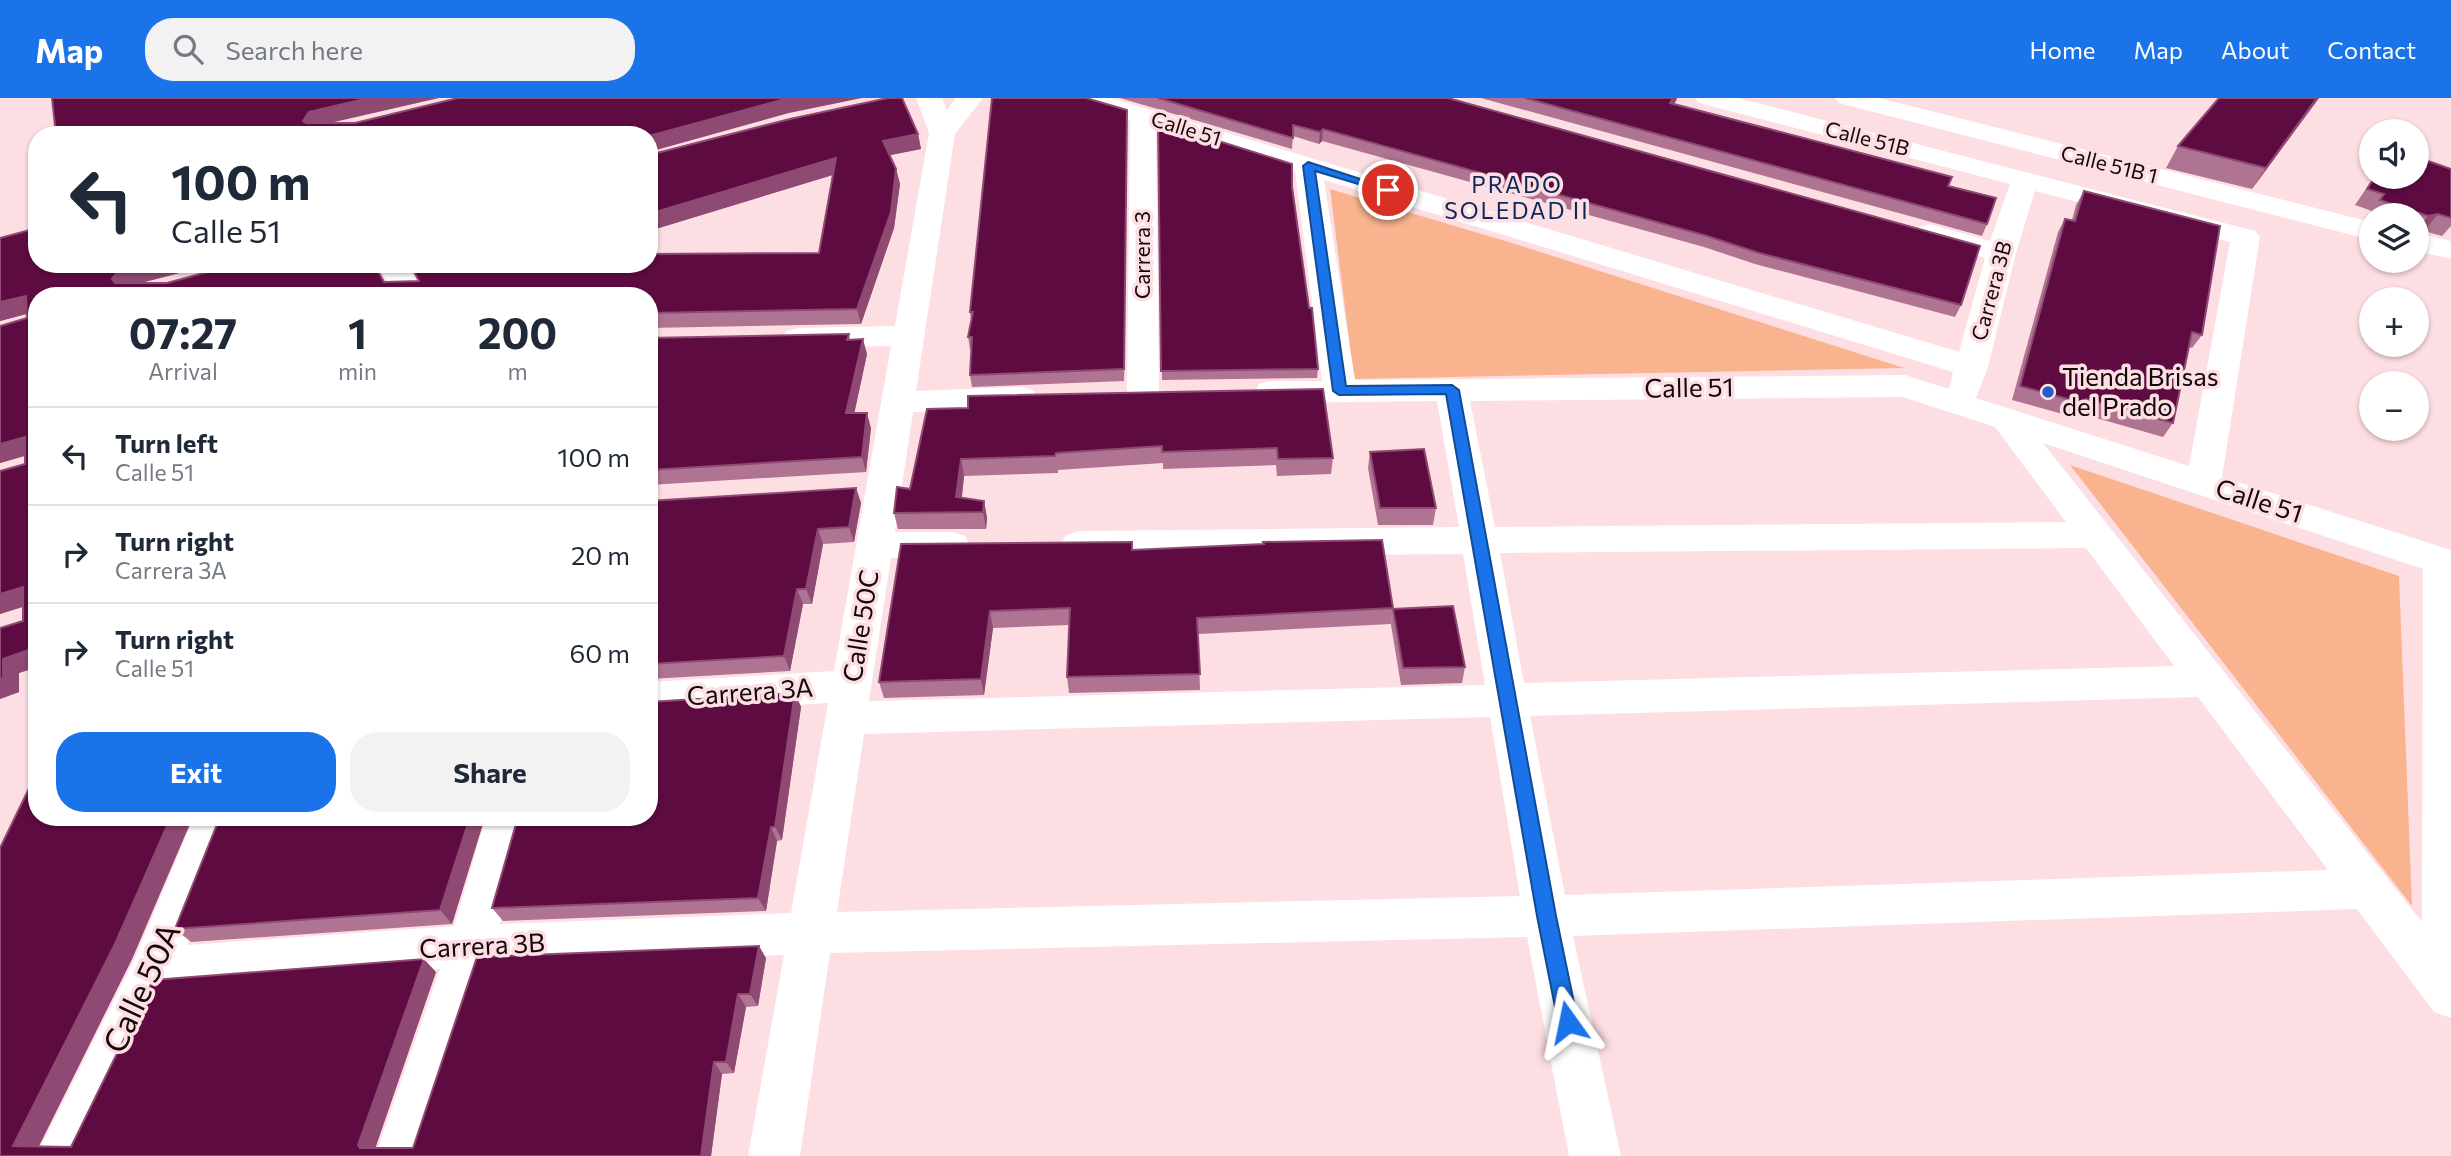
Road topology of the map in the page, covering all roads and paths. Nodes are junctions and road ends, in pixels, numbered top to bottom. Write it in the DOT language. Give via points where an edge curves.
graph roads {
  1 [pos="929,98"];
  2 [pos="970,98"];
  3 [pos="1084,98"];
  4 [pos="1708,98"];
  5 [pos="1848,98"];
  6 [pos="1143,117"];
  7 [pos="943,133"];
  8 [pos="1308,166"];
  9 [pos="2025,180"];
  10 [pos="1908,227"];
  11 [pos="2359,228"];
  12 [pos="2429,245"];
  13 [pos="2451,250"];
  14 [pos="2001,253"];
  15 [pos="909,337"];
  16 [pos="772,339"];
  17 [pos="1972,367"];
  18 [pos="1452,390"];
  19 [pos="1339,391"];
  20 [pos="1235,393"];
  21 [pos="1143,394"];
  22 [pos="1048,397"];
  23 [pos="898,402"];
  24 [pos="1961,404"];
  25 [pos="2007,421"];
  26 [pos="2204,483"];
  27 [pos="2095,535"];
  28 [pos="1481,540"];
  29 [pos="985,544"];
  30 [pos="1040,544"];
  31 [pos="874,545"];
  32 [pos="2447,563"];
  33 [pos="2208,681"];
  34 [pos="658,698"];
  35 [pos="1509,699"];
  36 [pos="849,702"];
  37 [pos="2447,739"];
  38 [pos="212,826"];
  39 [pos="505,826"];
  40 [pos="2368,889"];
  41 [pos="1546,916"];
  42 [pos="811,933"];
  43 [pos="471,946"];
  44 [pos="154,969"];
  45 [pos="2449,991"];
  46 [pos="61,1156"];
  47 [pos="401,1156"];
  48 [pos="774,1156"];
  49 [pos="1595,1156"];
  1 -- 7 [label="street"];
  2 -- 7 [label="street"];
  3 -- 6 [label="street, Calle 51"];
  4 -- 9 [label="street, Calle 51B"];
  5 -- 11 [label="street, Calle 51B 1"];
  6 -- 8 [label="street, Calle 51"];
  6 -- 21 [label="street, Carrera 3"];
  7 -- 15 [label="street, Calle 50C"];
  8 -- 17 [label="street, Calle 51"];
  8 -- 19 [label="street"];
  9 -- 14 [label="street, Carrera 3B"];
  9 -- 26 [label="street, Calle 51B" via="2245,237"];
  10 -- 14 [label="street"];
  12 -- 13 [label="street"];
  14 -- 17 [label="street, Carrera 3B"];
  15 -- 16 [label="street"];
  15 -- 23 [label="street, Calle 50C"];
  17 -- 24 [label="street, Carrera 3B"];
  18 -- 19 [label="street, Calle 51"];
  18 -- 24 [label="street, Calle 51" via="1905,386"];
  18 -- 28 [label="street"];
  19 -- 20 [label="street, Calle 51"];
  22 -- 23 [label="street"];
  23 -- 31 [label="street, Calle 50C" via="870,487"];
  24 -- 25 [label="street, Calle 51"];
  25 -- 26 [label="street, Calle 51"];
  25 -- 27 [label="street"];
  26 -- 32 [label="street, Calle 51"];
  27 -- 28 [label="street"];
  27 -- 33 [label="street"];
  28 -- 30 [label="street"];
  28 -- 35 [label="street"];
  29 -- 31 [label="street"];
  31 -- 36 [label="street, Calle 50C"];
  32 -- 37 [label="street"];
  33 -- 35 [label="street, Carrera 3A"];
  33 -- 40 [label="street"];
  34 -- 36 [label="street, Carrera 3A"];
  35 -- 36 [label="street, Carrera 3A"];
  35 -- 41 [label="street"];
  36 -- 42 [label="street, Calle 50C"];
  37 -- 45 [label="street"];
  38 -- 44 [label="street, Calle 50A"];
  39 -- 43 [label="street"];
  40 -- 41 [label="street, Carrera 3B"];
  40 -- 45 [label="street"];
  41 -- 42 [label="street, Carrera 3B"];
  41 -- 49 [label="street"];
  42 -- 43 [label="street, Carrera 3B"];
  42 -- 48 [label="street, Calle 50C"];
  43 -- 44 [label="street, Carrera 3B"];
  43 -- 47 [label="street"];
  44 -- 46 [label="street, Calle 50A"];
}
